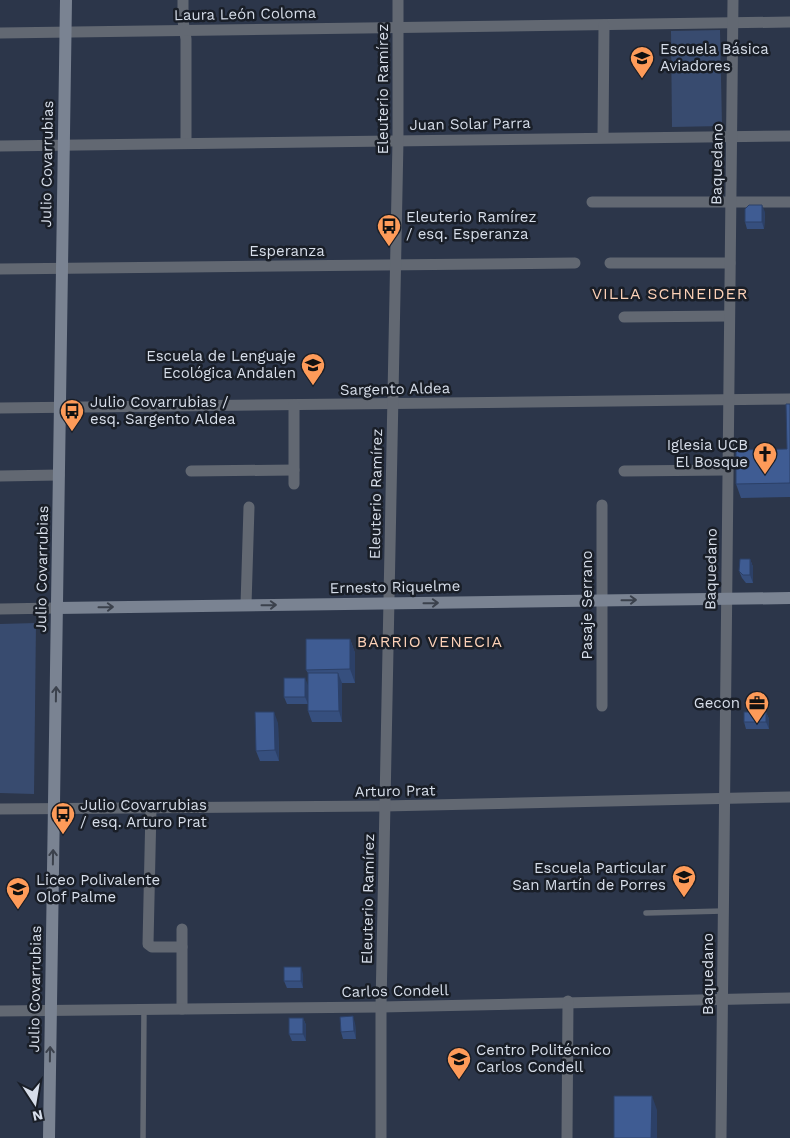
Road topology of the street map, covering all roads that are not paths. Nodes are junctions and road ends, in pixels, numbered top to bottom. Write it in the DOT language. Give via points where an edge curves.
graph roads {
  1 [pos="66,0"];
  2 [pos="183,0"];
  3 [pos="398,0"];
  4 [pos="733,0"];
  5 [pos="790,22"];
  6 [pos="733,23"];
  7 [pos="604,25"];
  8 [pos="398,27"];
  9 [pos="184,30"];
  10 [pos="66,31"];
  11 [pos="0,33"];
  12 [pos="732,136"];
  13 [pos="790,136"];
  14 [pos="602,138"];
  15 [pos="398,140"];
  16 [pos="186,143"];
  17 [pos="64,145"];
  18 [pos="0,146"];
  19 [pos="592,202"];
  20 [pos="732,202"];
  21 [pos="790,202"];
  22 [pos="575,263"];
  23 [pos="610,263"];
  24 [pos="730,263"];
  25 [pos="396,266"];
  26 [pos="61,268"];
  27 [pos="0,269"];
  28 [pos="729,316"];
  29 [pos="624,317"];
  30 [pos="790,399"];
  31 [pos="727,400"];
  32 [pos="393,404"];
  33 [pos="294,405"];
  34 [pos="0,408"];
  35 [pos="60,408"];
  36 [pos="294,470"];
  37 [pos="727,470"];
  38 [pos="191,471"];
  39 [pos="624,471"];
  40 [pos="59,475"];
  41 [pos="0,476"];
  42 [pos="294,484"];
  43 [pos="602,505"];
  44 [pos="249,507"];
  45 [pos="790,598"];
  46 [pos="726,599"];
  47 [pos="602,600"];
  48 [pos="389,604"];
  49 [pos="246,605"];
  50 [pos="58,608"];
  51 [pos="0,609"];
  52 [pos="602,706"];
  53 [pos="790,797"];
  54 [pos="723,798"];
  55 [pos="384,806"];
  56 [pos="151,808"];
  57 [pos="0,809"];
  58 [pos="53,809"];
  59 [pos="723,911"];
  60 [pos="646,913"];
  61 [pos="182,929"];
  62 [pos="182,947"];
  63 [pos="790,998"];
  64 [pos="723,999"];
  65 [pos="568,1001"];
  66 [pos="381,1007"];
  67 [pos="144,1009"];
  68 [pos="182,1009"];
  69 [pos="51,1011"];
  70 [pos="0,1012"];
  71 [pos="49,1138"];
  72 [pos="143,1138"];
  73 [pos="382,1138"];
  74 [pos="567,1138"];
  75 [pos="721,1138"];
  1 -- 10 [label="street, Julio Covarrubias"];
  2 -- 9 [label="street"];
  3 -- 8 [label="street, Eleuterio Ramírez"];
  4 -- 6 [label="street, Baquedano"];
  5 -- 6 [label="street, Laura León Coloma"];
  6 -- 7 [label="street, Laura León Coloma"];
  6 -- 12 [label="street, Baquedano"];
  7 -- 8 [label="street, Laura León Coloma"];
  7 -- 14 [label="street"];
  8 -- 9 [label="street, Laura León Coloma"];
  8 -- 15 [label="street, Eleuterio Ramírez"];
  9 -- 10 [label="street, Laura León Coloma"];
  9 -- 16 [label="street"];
  10 -- 11 [label="street, Laura León Coloma"];
  10 -- 17 [label="street, Julio Covarrubias"];
  12 -- 13 [label="street, Juan Solar Parra"];
  12 -- 14 [label="street, Juan Solar Parra"];
  12 -- 20 [label="street, Baquedano"];
  14 -- 15 [label="street, Juan Solar Parra"];
  15 -- 16 [label="street, Juan Solar Parra"];
  15 -- 25 [label="street, Eleuterio Ramírez"];
  16 -- 17 [label="street, Juan Solar Parra"];
  17 -- 18 [label="street, Juan Solar Parra"];
  17 -- 26 [label="street, Julio Covarrubias"];
  19 -- 20 [label="street"];
  20 -- 21 [label="street"];
  20 -- 24 [label="street, Baquedano"];
  22 -- 25 [label="street, Esperanza"];
  23 -- 24 [label="street"];
  24 -- 28 [label="street, Baquedano"];
  25 -- 26 [label="street, Esperanza"];
  25 -- 32 [label="street, Eleuterio Ramírez"];
  26 -- 27 [label="street, Esperanza"];
  26 -- 35 [label="street, Julio Covarrubias"];
  28 -- 29 [label="street"];
  28 -- 31 [label="street, Baquedano"];
  30 -- 31 [label="street, Sargento Aldea"];
  31 -- 32 [label="street, Sargento Aldea"];
  31 -- 37 [label="street, Baquedano"];
  32 -- 33 [label="street, Sargento Aldea"];
  32 -- 48 [label="street, Eleuterio Ramírez"];
  33 -- 35 [label="street, Sargento Aldea"];
  33 -- 36 [label="street"];
  34 -- 35 [label="street, Sargento Aldea"];
  35 -- 40 [label="street, Julio Covarrubias"];
  36 -- 38 [label="street"];
  36 -- 42 [label="street"];
  37 -- 39 [label="street"];
  37 -- 46 [label="street, Baquedano"];
  40 -- 41 [label="street"];
  40 -- 50 [label="street, Julio Covarrubias"];
  43 -- 47 [label="street, Pasaje Serrano"];
  44 -- 49 [label="street"];
  45 -- 46 [label="street, Ernesto Riquelme"];
  47 -- 46 [label="street, Ernesto Riquelme, one-way"];
  46 -- 54 [label="street, Baquedano"];
  48 -- 47 [label="street, Ernesto Riquelme, one-way"];
  47 -- 52 [label="street, Pasaje Serrano"];
  49 -- 48 [label="street, Ernesto Riquelme, one-way"];
  48 -- 55 [label="street, Eleuterio Ramírez"];
  50 -- 49 [label="street, Ernesto Riquelme, one-way"];
  50 -- 51 [label="street, Ernesto Riquelme"];
  58 -- 50 [label="street, Julio Covarrubias, one-way"];
  53 -- 54 [label="street, Arturo Prat"];
  54 -- 55 [label="street, Arturo Prat"];
  54 -- 59 [label="street, Baquedano"];
  55 -- 56 [label="street, Arturo Prat"];
  55 -- 66 [label="street, Eleuterio Ramírez"];
  56 -- 58 [label="street, Arturo Prat"];
  56 -- 62 [label="street" via="148,944 152,947"];
  57 -- 58 [label="street, Arturo Prat"];
  69 -- 58 [label="street, Julio Covarrubias, one-way"];
  59 -- 60 [label="lane"];
  59 -- 64 [label="street, Baquedano"];
  61 -- 62 [label="street"];
  62 -- 68 [label="street"];
  63 -- 64 [label="street, Carlos Condell"];
  64 -- 65 [label="street, Carlos Condell"];
  64 -- 75 [label="street, Baquedano"];
  65 -- 66 [label="street, Carlos Condell"];
  65 -- 74 [label="street"];
  66 -- 68 [label="street, Carlos Condell"];
  66 -- 73 [label="street, Eleuterio Ramírez"];
  67 -- 68 [label="street, Carlos Condell"];
  67 -- 69 [label="street, Carlos Condell"];
  67 -- 72 [label="lane"];
  69 -- 70 [label="street, Carlos Condell"];
  71 -- 69 [label="street, Julio Covarrubias, one-way"];
}
